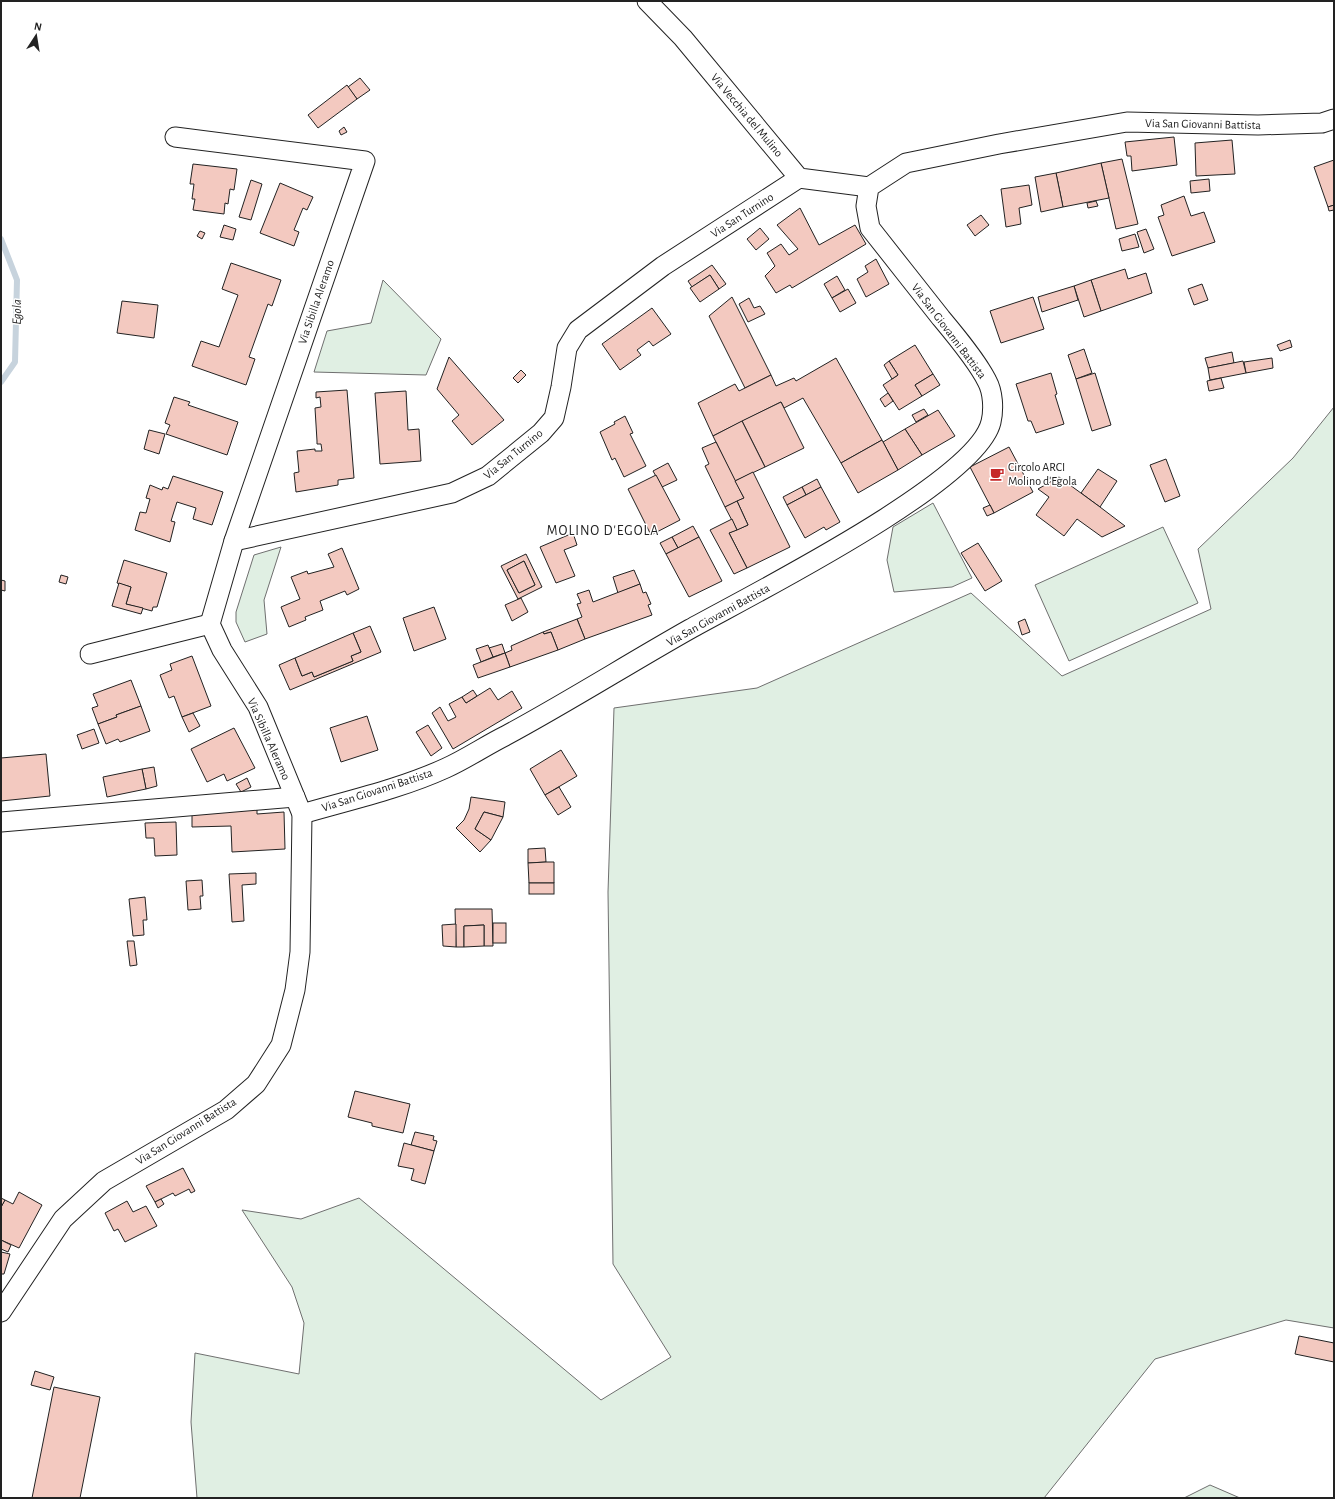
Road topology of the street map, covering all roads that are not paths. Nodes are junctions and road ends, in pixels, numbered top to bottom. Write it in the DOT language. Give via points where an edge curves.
graph roads {
  1 [pos="647,1"];
  2 [pos="1334,119"];
  3 [pos="175,137"];
  4 [pos="799,178"];
  5 [pos="869,187"];
  6 [pos="234,541"];
  7 [pos="210,624"];
  8 [pos="90,654"];
  9 [pos="298,805"];
  10 [pos="1,822"];
  11 [pos="1,1312"];
  1 -- 4 [label="street, Via Vecchia del Mulino" via="683,38"];
  2 -- 5 [label="street, Via San Giovanni Battista" via="1322,122 1258,125 1127,122 906,163"];
  3 -- 6 [label="street, Via Sibilla Aleramo" via="365,161"];
  4 -- 5 [label="street"];
  4 -- 6 [label="street, Via San Turnino" via="665,264 578,330 567,348 554,418 541,433 488,476 452,493"];
  5 -- 9 [label="street, Via San Giovanni Battista" via="866,206 870,228 988,382 993,399 992,420 986,435 964,459 938,482 884,520 446,768 401,785"];
  6 -- 7 [label="street, Via Sibilla Aleramo"];
  7 -- 8 [label="street"];
  7 -- 9 [label="street, Via Sibilla Aleramo" via="222,650 258,707"];
  9 -- 10 [label="street, Via San Giovanni Battista"];
  9 -- 11 [label="street, Via San Giovanni Battista" via="300,952 295,990 281,1045 256,1084 226,1110 104,1181 63,1219"];
}
